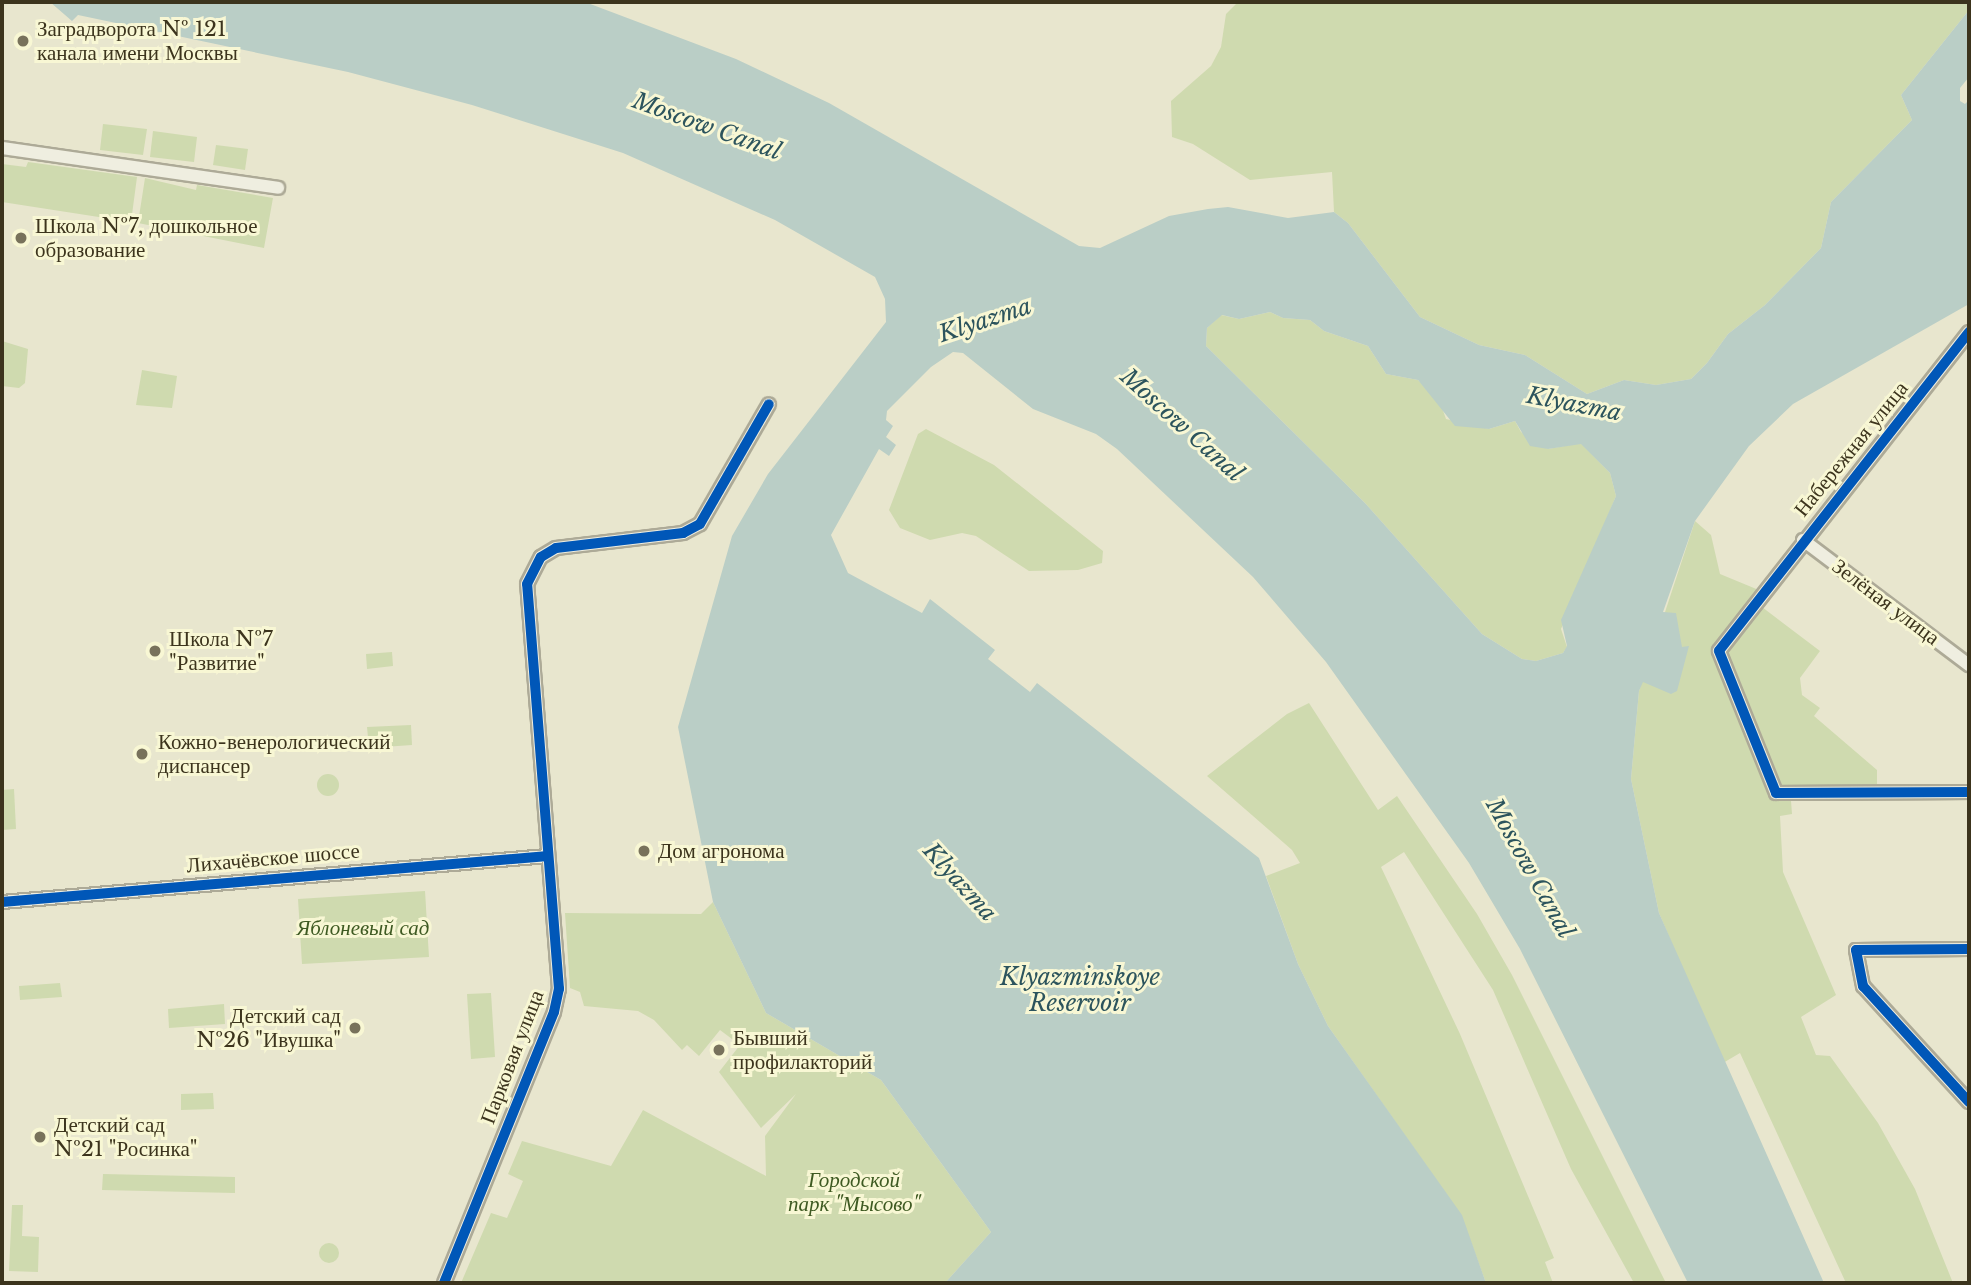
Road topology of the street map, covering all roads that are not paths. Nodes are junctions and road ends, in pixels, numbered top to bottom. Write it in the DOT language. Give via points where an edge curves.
graph roads {
  1 [pos="2,148"];
  2 [pos="278,188"];
  3 [pos="1969,332"];
  4 [pos="769,404"];
  5 [pos="1803,540"];
  6 [pos="1969,665"];
  7 [pos="1969,792"];
  8 [pos="548,856"];
  9 [pos="2,902"];
  10 [pos="1969,949"];
  11 [pos="1969,1102"];
  12 [pos="444,1283"];
  1 -- 2 [label="street"];
  3 -- 5 [label="street, Набережная улица"];
  4 -- 8 [label="street, Парковая улица" via="700,524 682,533 556,548 541,557 527,584"];
  5 -- 6 [label="street, Зелёная улица"];
  5 -- 7 [label="street, Набережная улица" via="1719,651 1776,793"];
  8 -- 9 [label="street, Лихачёвское шоссе"];
  8 -- 12 [label="street, Парковая улица" via="558,1001"];
  10 -- 11 [label="street" via="1856,950 1863,986"];
}
